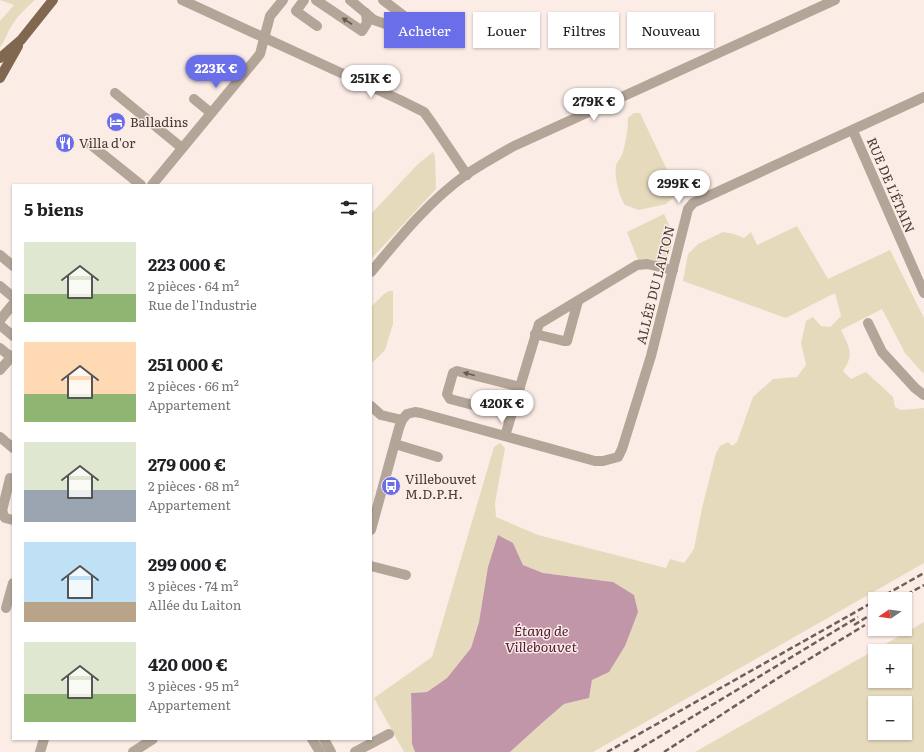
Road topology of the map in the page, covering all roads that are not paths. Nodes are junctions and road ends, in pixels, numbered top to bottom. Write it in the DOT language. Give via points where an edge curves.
graph roads {
  1 [pos="53,0"];
  2 [pos="182,0"];
  3 [pos="283,0"];
  4 [pos="304,0"];
  5 [pos="316,0"];
  6 [pos="350,0"];
  7 [pos="383,0"];
  8 [pos="835,0"];
  9 [pos="366,13"];
  10 [pos="317,26"];
  11 [pos="264,38"];
  12 [pos="21,40"];
  13 [pos="0,58"];
  14 [pos="0,78"];
  15 [pos="115,93"];
  16 [pos="924,97"];
  17 [pos="194,100"];
  18 [pos="211,113"];
  19 [pos="853,131"];
  20 [pos="90,144"];
  21 [pos="182,148"];
  22 [pos="466,175"];
  23 [pos="140,184"];
  24 [pos="153,184"];
  25 [pos="0,256"];
  26 [pos="12,265"];
  27 [pos="672,270"];
  28 [pos="372,271"];
  29 [pos="0,286"];
  30 [pos="924,293"];
  31 [pos="578,301"];
  32 [pos="12,304"];
  33 [pos="0,320"];
  34 [pos="868,323"];
  35 [pos="0,325"];
  36 [pos="536,334"];
  37 [pos="12,335"];
  38 [pos="0,348"];
  39 [pos="12,356"];
  40 [pos="0,370"];
  41 [pos="520,387"];
  42 [pos="924,395"];
  43 [pos="372,407"];
  44 [pos="511,415"];
  45 [pos="405,417"];
  46 [pos="505,436"];
  47 [pos="0,437"];
  48 [pos="395,444"];
  49 [pos="12,447"];
  50 [pos="438,456"];
  51 [pos="8,477"];
  52 [pos="1,510"];
  53 [pos="12,520"];
  54 [pos="372,526"];
  55 [pos="372,566"];
  56 [pos="406,575"];
  57 [pos="12,587"];
  58 [pos="6,608"];
  59 [pos="390,734"];
  60 [pos="44,740"];
  61 [pos="313,740"];
  62 [pos="325,740"];
  63 [pos="150,745"];
  64 [pos="40,752"];
  65 [pos="133,752"];
  66 [pos="320,752"];
  67 [pos="331,752"];
  68 [pos="355,752"];
  1 -- 12 [label="main road"];
  2 -- 11 [label="street"];
  3 -- 11 [label="street" via="270,16"];
  4 -- 10 [label="street" via="296,11"];
  9 -- 5 [label="street, one-way" via="367,23 362,31"];
  6 -- 9 [label="street"];
  7 -- 9 [label="street" via="404,16 394,27 374,20"];
  8 -- 22 [label="street" via="514,146"];
  11 -- 18 [label="street" via="260,54"];
  11 -- 22 [label="street" via="424,112"];
  12 -- 13 [label="main road"];
  12 -- 14 [label="main road"];
  15 -- 21 [label="street"];
  16 -- 19 [label="street, ALLÉE DU LAITON"];
  17 -- 18 [label="street"];
  18 -- 21 [label="street"];
  19 -- 27 [label="street, ALLÉE DU LAITON" via="693,203 688,209"];
  19 -- 30 [label="street, RUE DE L'ÉTAIN"];
  20 -- 23 [label="street"];
  21 -- 24 [label="street"];
  22 -- 28 [label="street" via="417,218"];
  25 -- 26 [label="street"];
  27 -- 31 [label="street" via="640,264"];
  27 -- 46 [label="street, ALLÉE DU LAITON" via="651,356 618,457 595,461"];
  29 -- 32 [label="street"];
  31 -- 36 [label="street" via="539,324"];
  31 -- 36 [label="street" via="568,341"];
  32 -- 33 [label="street"];
  34 -- 42 [label="street" via="882,352"];
  35 -- 37 [label="street"];
  36 -- 41 [label="street"];
  38 -- 39 [label="street"];
  39 -- 40 [label="street"];
  41 -- 44 [label="street"];
  41 -- 44 [label="street, one-way" via="457,371 453,373 447,394 450,399"];
  43 -- 45 [label="street" via="381,415"];
  44 -- 46 [label="street"];
  45 -- 46 [label="street" via="414,412 421,413"];
  45 -- 48 [label="street"];
  47 -- 49 [label="street"];
  48 -- 50 [label="street"];
  48 -- 54 [label="street"];
  51 -- 52 [label="street"];
  52 -- 53 [label="street" via="6,518"];
  55 -- 56 [label="street"];
  57 -- 58 [label="street"];
  59 -- 68 [label="street"];
  60 -- 64 [label="street"];
  61 -- 66 [label="street"];
  62 -- 67 [label="street"];
  63 -- 65 [label="street"];
}
